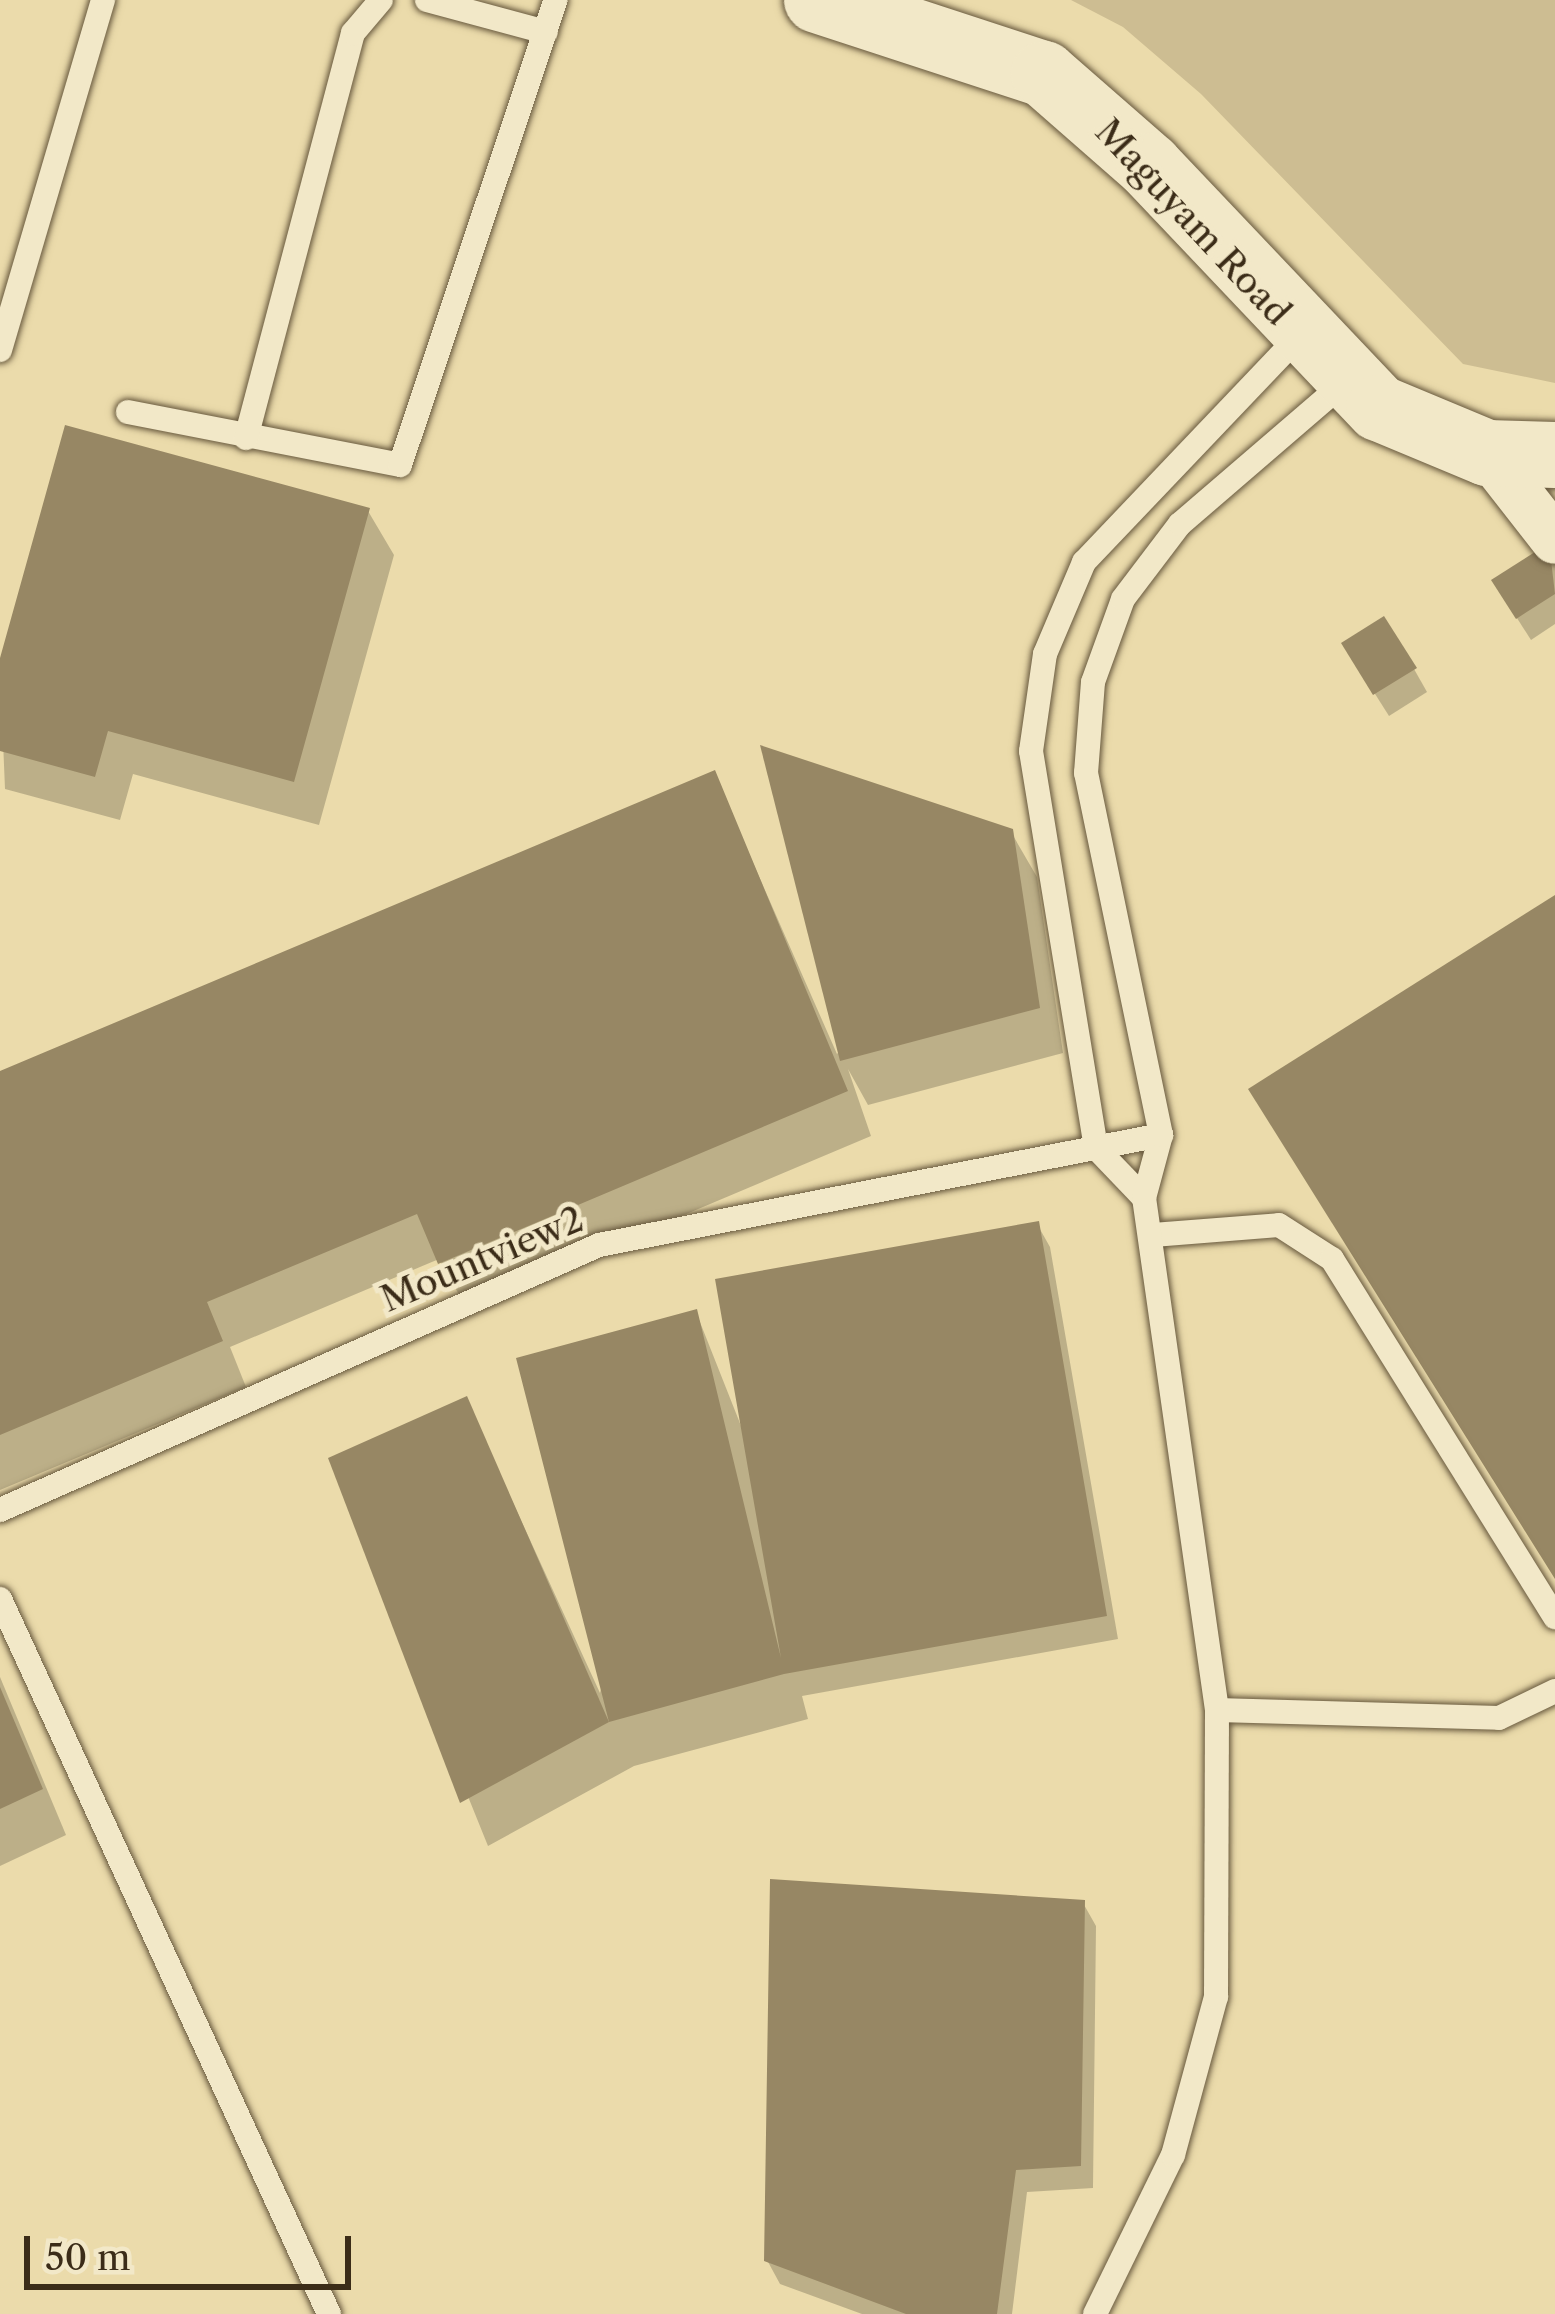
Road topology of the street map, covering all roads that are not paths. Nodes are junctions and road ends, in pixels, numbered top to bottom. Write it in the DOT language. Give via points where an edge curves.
graph roads {
  1 [pos="103,0"];
  2 [pos="382,0"];
  3 [pos="427,0"];
  4 [pos="556,0"];
  5 [pos="817,0"];
  6 [pos="884,8"];
  7 [pos="546,32"];
  8 [pos="1299,336"];
  9 [pos="0,350"];
  10 [pos="1345,382"];
  11 [pos="128,412"];
  12 [pos="246,438"];
  13 [pos="1487,453"];
  14 [pos="1555,455"];
  15 [pos="1555,540"];
  16 [pos="1161,1136"];
  17 [pos="1096,1148"];
  18 [pos="1144,1198"];
  19 [pos="1153,1235"];
  20 [pos="0,1510"];
  21 [pos="0,1599"];
  22 [pos="1555,1617"];
  23 [pos="1555,1691"];
  24 [pos="1217,1710"];
  25 [pos="329,2314"];
  26 [pos="1094,2314"];
  1 -- 9 [label="lane"];
  2 -- 12 [label="lane" via="353,33"];
  3 -- 7 [label="lane"];
  4 -- 7 [label="lane"];
  5 -- 6 [label="main road, Maguyam Road"];
  6 -- 8 [label="main road, Maguyam Road" via="1044,74 1149,166"];
  7 -- 12 [label="lane" via="409,454 388,468"];
  8 -- 10 [label="main road, Maguyam Road"];
  8 -- 17 [label="lane" via="1084,562 1045,654 1031,751"];
  10 -- 13 [label="main road, Maguyam Road" via="1431,438"];
  10 -- 16 [label="lane" via="1180,524 1123,599 1093,682 1086,773"];
  11 -- 12 [label="lane"];
  13 -- 14 [label="main road, Maguyam Road"];
  13 -- 15 [label="street"];
  16 -- 17 [label="lane, Mountview2"];
  16 -- 18 [label="lane"];
  17 -- 18 [label="lane"];
  17 -- 20 [label="lane, Mountview2" via="598,1245"];
  18 -- 19 [label="lane"];
  19 -- 22 [label="lane" via="1280,1225 1331,1259"];
  19 -- 24 [label="lane"];
  21 -- 25 [label="lane"];
  23 -- 24 [label="lane" via="1499,1718"];
  24 -- 26 [label="lane" via="1216,1997 1173,2156"];
}
